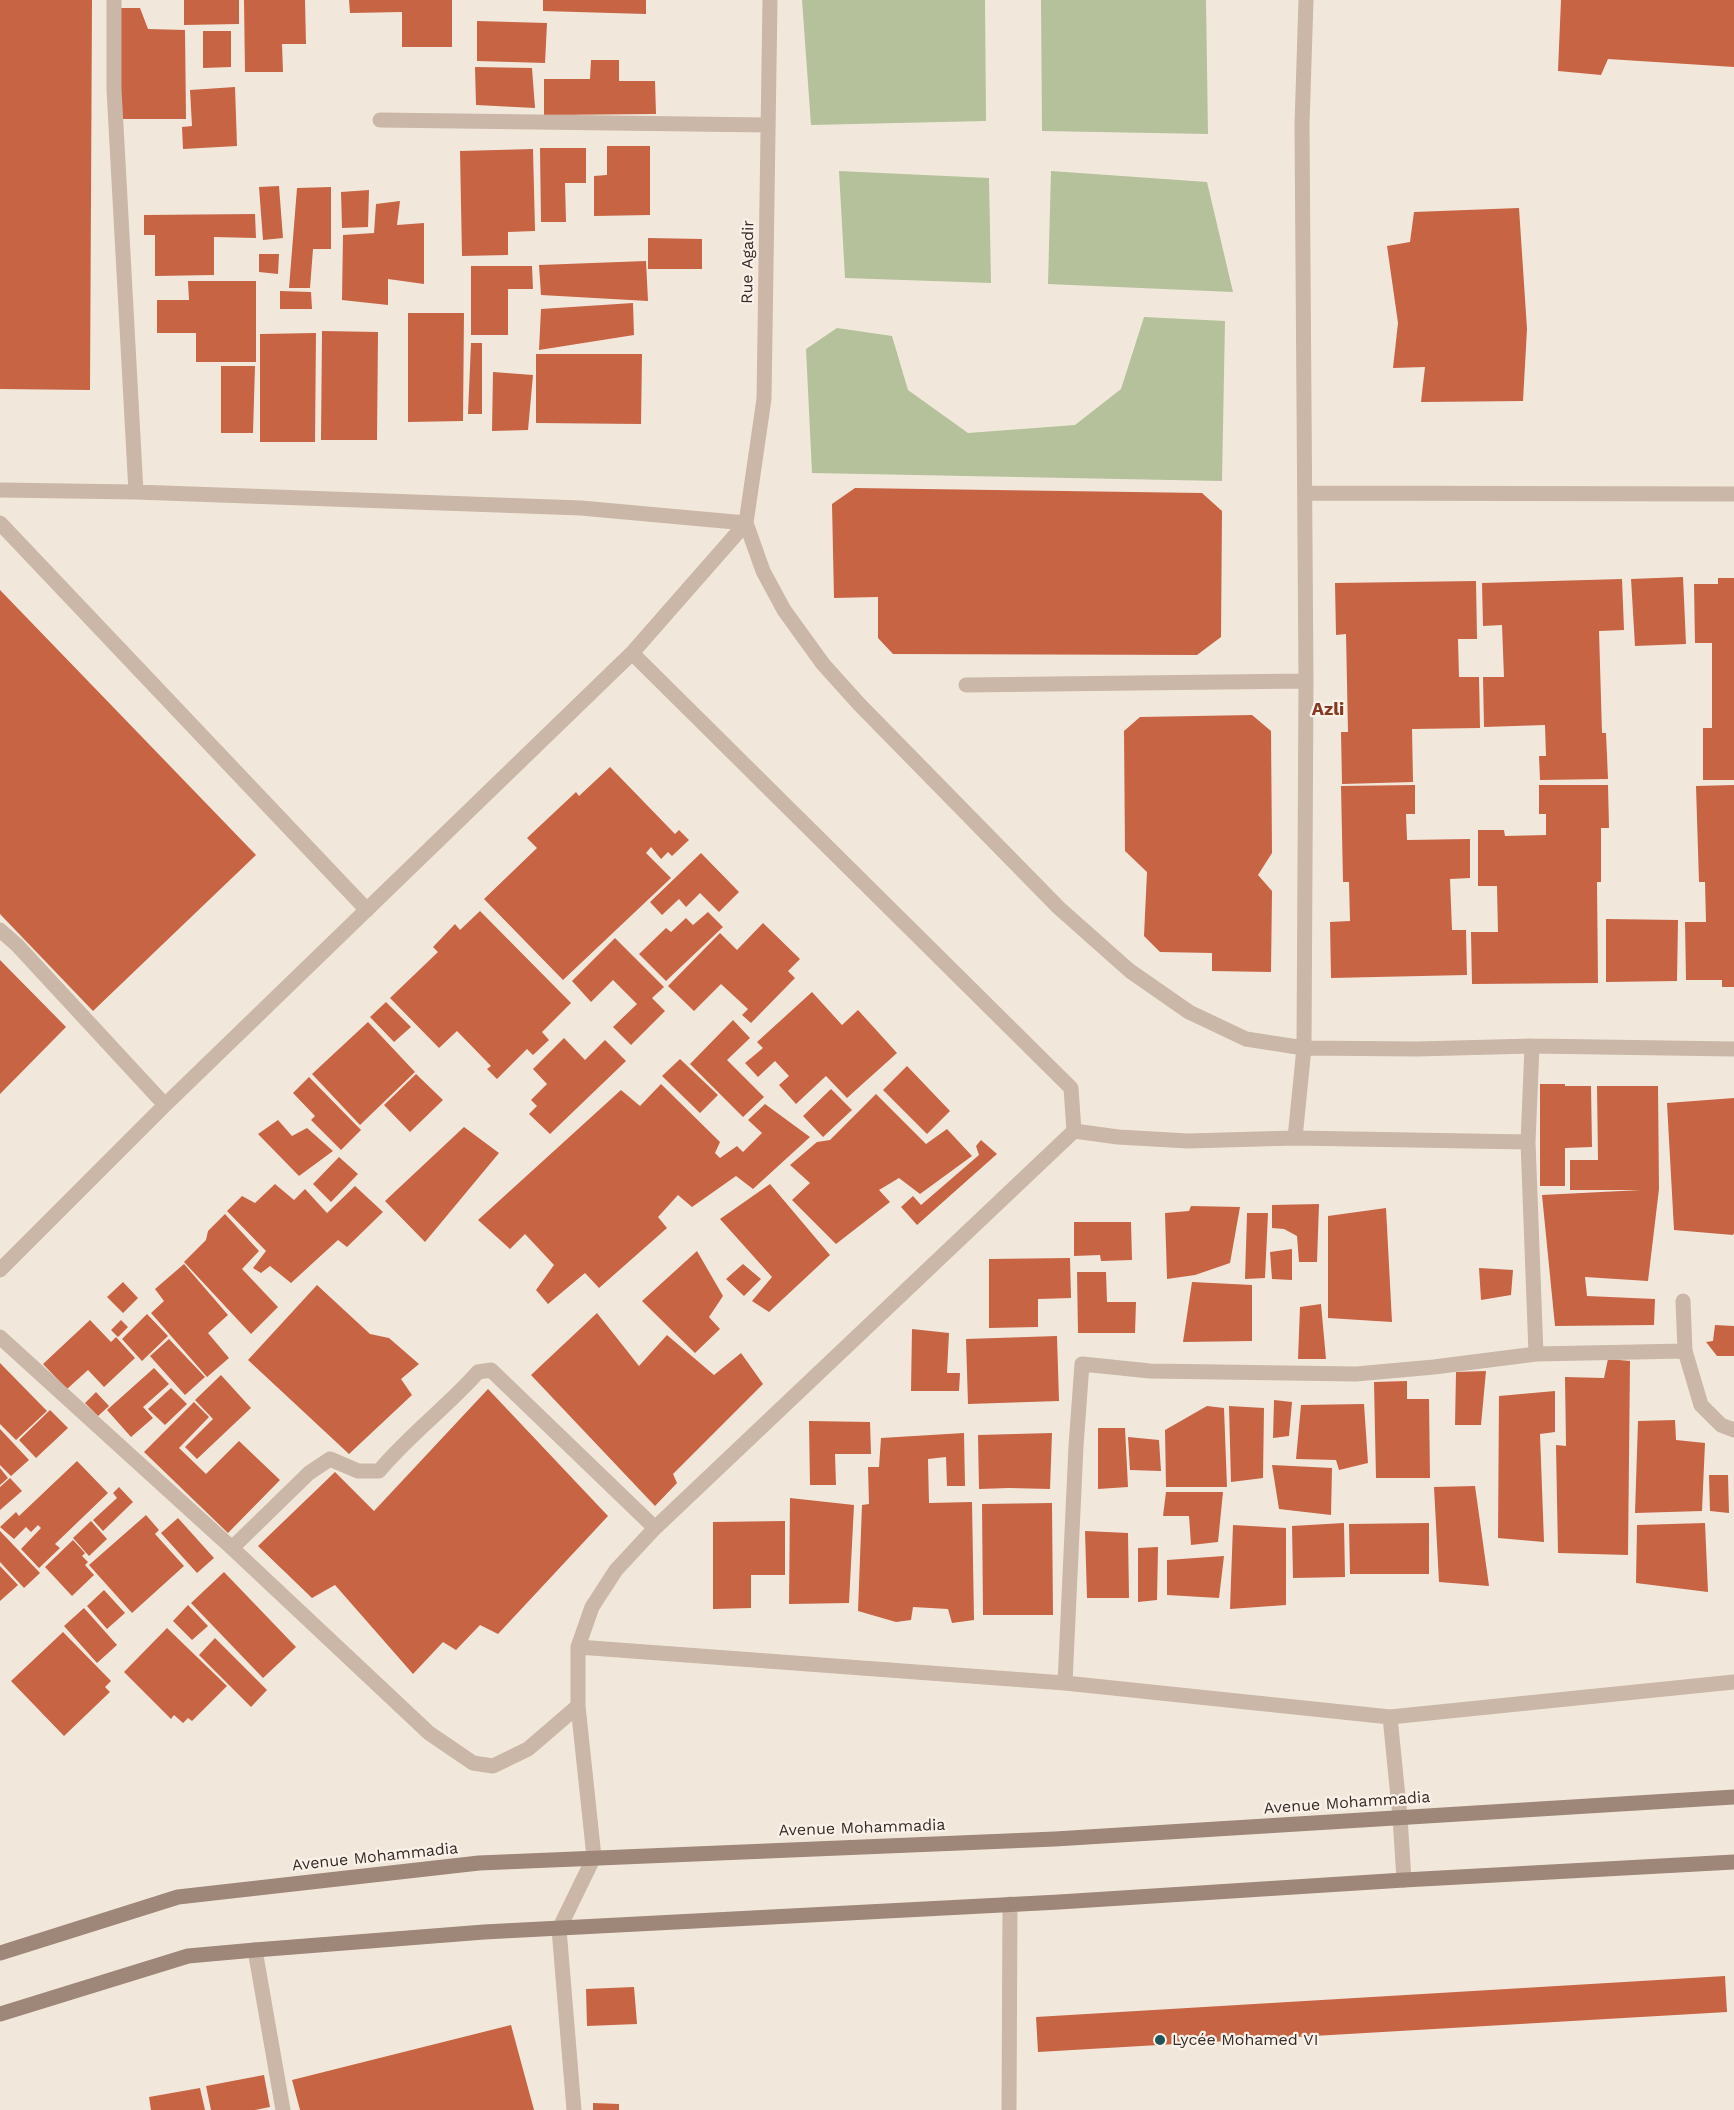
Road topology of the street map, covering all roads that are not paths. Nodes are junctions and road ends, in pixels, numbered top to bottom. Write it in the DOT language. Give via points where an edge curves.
graph roads {
  1 [pos="114,0"];
  2 [pos="770,0"];
  3 [pos="1306,0"];
  4 [pos="380,120"];
  5 [pos="767,125"];
  6 [pos="0,490"];
  7 [pos="136,492"];
  8 [pos="1305,493"];
  9 [pos="1734,494"];
  10 [pos="0,523"];
  11 [pos="746,523"];
  12 [pos="632,653"];
  13 [pos="1306,681"];
  14 [pos="966,685"];
  15 [pos="367,910"];
  16 [pos="0,930"];
  17 [pos="1532,1046"];
  18 [pos="1304,1048"];
  19 [pos="1734,1049"];
  20 [pos="165,1105"];
  21 [pos="1074,1131"];
  22 [pos="1294,1138"];
  23 [pos="1528,1142"];
  24 [pos="0,1270"];
  25 [pos="1683,1301"];
  26 [pos="0,1337"];
  27 [pos="1685,1351"];
  28 [pos="1536,1354"];
  29 [pos="1734,1430"];
  30 [pos="655,1528"];
  31 [pos="232,1548"];
  32 [pos="578,1647"];
  33 [pos="1734,1682"];
  34 [pos="1065,1683"];
  35 [pos="578,1706"];
  36 [pos="1390,1717"];
  37 [pos="1734,1797"];
  38 [pos="1400,1817"];
  39 [pos="594,1857"];
  40 [pos="1734,1862"];
  41 [pos="1404,1880"];
  42 [pos="1010,1904"];
  43 [pos="559,1929"];
  44 [pos="255,1950"];
  45 [pos="0,1953"];
  46 [pos="0,2014"];
  47 [pos="283,2110"];
  48 [pos="574,2110"];
  49 [pos="1010,2110"];
  1 -- 7 [label="street" via="114,88"];
  2 -- 5 [label="street, Rue Agadir"];
  3 -- 8 [label="street" via="1302,125"];
  4 -- 5 [label="street"];
  5 -- 11 [label="street, Rue Agadir" via="764,399"];
  6 -- 7 [label="street"];
  7 -- 11 [label="street" via="580,508"];
  8 -- 9 [label="street"];
  8 -- 13 [label="street"];
  10 -- 15 [label="street"];
  11 -- 12 [label="street"];
  11 -- 18 [label="street" via="763,571 784,610 823,664 1059,908 1130,971 1189,1012 1246,1039"];
  12 -- 15 [label="street"];
  12 -- 21 [label="street" via="1071,1088"];
  13 -- 14 [label="street"];
  13 -- 18 [label="street"];
  15 -- 20 [label="street"];
  16 -- 20 [label="street"];
  17 -- 18 [label="street"];
  17 -- 19 [label="street"];
  17 -- 23 [label="street"];
  18 -- 22 [label="street"];
  20 -- 24 [label="street"];
  21 -- 22 [label="street" via="1188,1141"];
  21 -- 30 [label="street"];
  22 -- 23 [label="street"];
  23 -- 28 [label="street"];
  25 -- 27 [label="street"];
  26 -- 31 [label="street"];
  27 -- 28 [label="street"];
  27 -- 29 [label="street" via="1701,1405 1721,1425"];
  28 -- 34 [label="street" via="1356,1374 1150,1371 1082,1364"];
  30 -- 31 [label="street" via="491,1370 478,1372 379,1471 358,1471 330,1459 309,1473"];
  30 -- 32 [label="street" via="616,1570 591,1607"];
  31 -- 35 [label="street" via="429,1732 473,1763 493,1766 528,1749"];
  32 -- 34 [label="street"];
  32 -- 35 [label="street"];
  33 -- 36 [label="street"];
  34 -- 36 [label="street"];
  35 -- 39 [label="street"];
  36 -- 38 [label="street"];
  37 -- 38 [label="street, Avenue Mohammadia"];
  38 -- 39 [label="street, Avenue Mohammadia" via="1055,1839"];
  38 -- 41 [label="street"];
  39 -- 43 [label="street"];
  39 -- 45 [label="street, Avenue Mohammadia" via="479,1863 178,1897"];
  40 -- 41 [label="street"];
  41 -- 42 [label="street"];
  42 -- 43 [label="street"];
  42 -- 49 [label="street"];
  43 -- 44 [label="street"];
  43 -- 48 [label="street"];
  44 -- 46 [label="street" via="188,1956"];
  44 -- 47 [label="street"];
}
